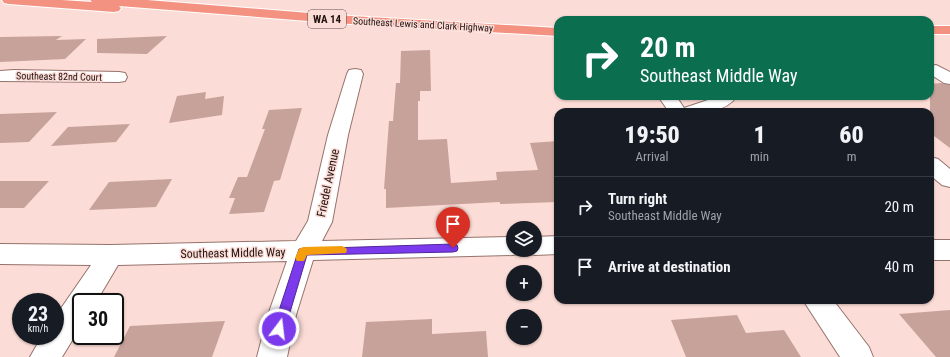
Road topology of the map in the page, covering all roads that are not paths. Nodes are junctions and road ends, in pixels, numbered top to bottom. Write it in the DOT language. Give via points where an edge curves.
graph roads {
  1 [pos="9,0"];
  2 [pos="97,0"];
  3 [pos="223,0"];
  4 [pos="200,9"];
  5 [pos="554,20"];
  6 [pos="934,30"];
  7 [pos="950,30"];
  8 [pos="554,32"];
  9 [pos="934,41"];
  10 [pos="950,42"];
  11 [pos="936,70"];
  12 [pos="355,74"];
  13 [pos="0,76"];
  14 [pos="119,77"];
  15 [pos="950,80"];
  16 [pos="721,100"];
  17 [pos="702,108"];
  18 [pos="934,167"];
  19 [pos="950,180"];
  20 [pos="554,245"];
  21 [pos="506,246"];
  22 [pos="542,246"];
  23 [pos="934,250"];
  24 [pos="950,250"];
  25 [pos="303,251"];
  26 [pos="0,254"];
  27 [pos="111,255"];
  28 [pos="820,304"];
  29 [pos="45,357"];
  30 [pos="272,357"];
  31 [pos="858,357"];
  1 -- 4 [label="highway" via="118,9"];
  2 -- 4 [label="highway, Southeast Lewis and Clark Highway / WA 14"];
  3 -- 5 [label="highway, Southeast Lewis and Clark Highway / WA 14"];
  4 -- 8 [label="highway, Southeast Lewis and Clark Highway / WA 14"];
  6 -- 7 [label="highway"];
  9 -- 10 [label="highway"];
  11 -- 15 [label="street"];
  12 -- 25 [label="street, Friedel Avenue" via="338,135 320,222"];
  13 -- 14 [label="street, Southeast 82nd Court"];
  16 -- 17 [label="street"];
  18 -- 19 [label="street"];
  20 -- 22 [label="street"];
  21 -- 25 [label="street, Southeast Middle Way"];
  23 -- 24 [label="street"];
  25 -- 27 [label="street, Southeast Middle Way"];
  25 -- 30 [label="street, Friedel Avenue" via="282,315"];
  26 -- 27 [label="street, Southeast Middle Way"];
  27 -- 29 [label="street"];
  28 -- 31 [label="street"];
}
